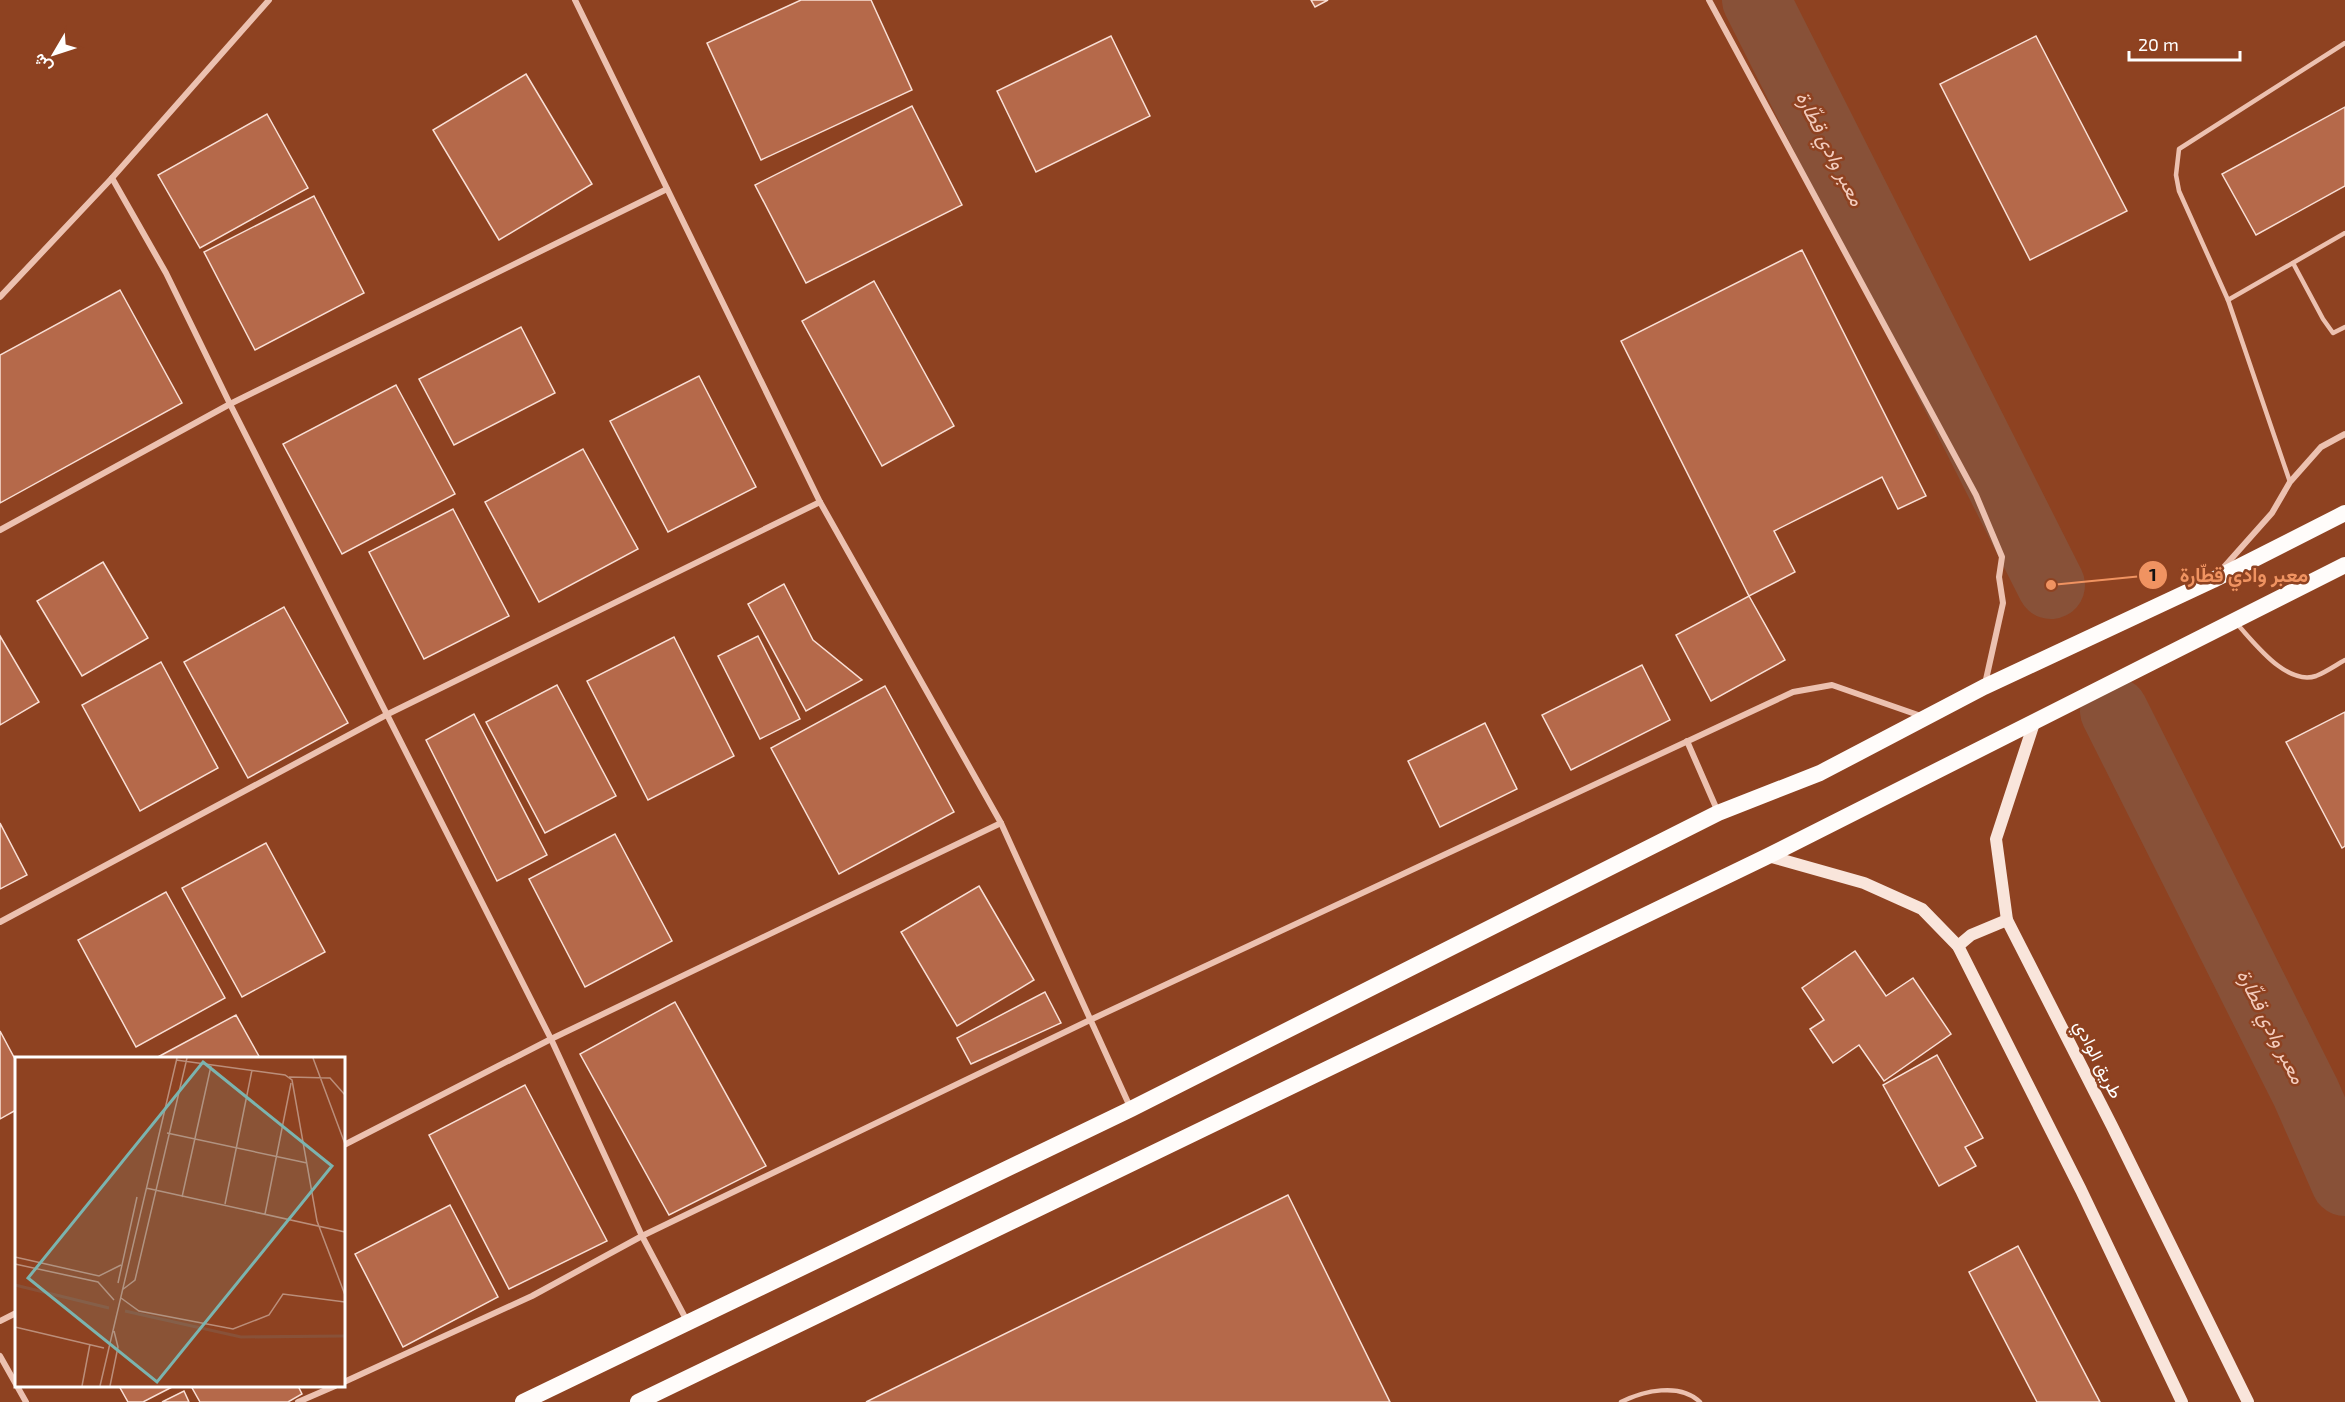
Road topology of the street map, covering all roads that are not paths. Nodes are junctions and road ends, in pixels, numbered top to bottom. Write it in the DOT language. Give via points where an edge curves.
graph roads {
  1 [pos="269,0"];
  2 [pos="575,0"];
  3 [pos="1709,0"];
  4 [pos="2345,43"];
  5 [pos="111,178"];
  6 [pos="666,189"];
  7 [pos="2345,232"];
  8 [pos="2293,263"];
  9 [pos="0,297"];
  10 [pos="2228,300"];
  11 [pos="2345,327"];
  12 [pos="230,404"];
  13 [pos="2345,434"];
  14 [pos="2290,482"];
  15 [pos="820,502"];
  16 [pos="2345,513"];
  17 [pos="0,530"];
  18 [pos="2345,564"];
  19 [pos="2213,580"];
  20 [pos="2234,620"];
  21 [pos="2345,660"];
  22 [pos="1984,687"];
  23 [pos="388,714"];
  24 [pos="1926,718"];
  25 [pos="2035,720"];
  26 [pos="1687,741"];
  27 [pos="1718,813"];
  28 [pos="1000,823"];
  29 [pos="1768,856"];
  30 [pos="2007,920"];
  31 [pos="0,922"];
  32 [pos="1958,946"];
  33 [pos="1090,1020"];
  34 [pos="551,1039"];
  35 [pos="1131,1109"];
  36 [pos="345,1144"];
  37 [pos="642,1236"];
  38 [pos="15,1314"];
  39 [pos="0,1321"];
  40 [pos="688,1324"];
  41 [pos="0,1356"];
  42 [pos="345,1382"];
  43 [pos="15,1383"];
  44 [pos="18,1387"];
  45 [pos="333,1387"];
  46 [pos="26,1402"];
  47 [pos="298,1402"];
  48 [pos="523,1402"];
  49 [pos="638,1402"];
  50 [pos="1621,1402"];
  51 [pos="1700,1402"];
  52 [pos="2182,1402"];
  53 [pos="2248,1402"];
  1 -- 5 [label="street"];
  2 -- 6 [label="street"];
  3 -- 22 [label="street" via="1976,495 2002,557 1999,577 2003,603"];
  4 -- 10 [label="lane" via="2179,149 2179,191"];
  5 -- 9 [label="street"];
  5 -- 12 [label="street" via="166,273"];
  6 -- 12 [label="street"];
  6 -- 15 [label="street"];
  7 -- 8 [label="lane"];
  8 -- 10 [label="lane"];
  8 -- 11 [label="lane" via="2333,333"];
  10 -- 14 [label="lane"];
  12 -- 17 [label="street"];
  12 -- 23 [label="street"];
  13 -- 14 [label="street" via="2321,447"];
  14 -- 19 [label="street" via="2272,513"];
  15 -- 23 [label="street"];
  15 -- 28 [label="street"];
  16 -- 19 [label="highway"];
  18 -- 20 [label="highway"];
  19 -- 22 [label="highway"];
  20 -- 21 [label="lane" via="2273,663 2291,674 2314,677"];
  20 -- 25 [label="highway"];
  22 -- 24 [label="highway"];
  23 -- 31 [label="street"];
  23 -- 34 [label="street"];
  24 -- 26 [label="street" via="1832,685 1793,692"];
  24 -- 27 [label="highway" via="1820,773"];
  25 -- 29 [label="highway"];
  25 -- 30 [label="main road, طريق الوادي" via="1996,839"];
  26 -- 27 [label="street"];
  26 -- 33 [label="street"];
  27 -- 35 [label="highway"];
  28 -- 33 [label="street"];
  28 -- 34 [label="street"];
  29 -- 32 [label="main road" via="1864,883 1922,909"];
  29 -- 49 [label="highway"];
  30 -- 32 [label="main road" via="1971,935"];
  30 -- 53 [label="main road, طريق الوادي"];
  32 -- 52 [label="main road"];
  33 -- 35 [label="street"];
  33 -- 37 [label="street"];
  34 -- 36 [label="street"];
  34 -- 37 [label="street"];
  35 -- 40 [label="highway"];
  37 -- 40 [label="street"];
  37 -- 42 [label="street" via="532,1296"];
  38 -- 39 [label="street"];
  40 -- 48 [label="highway"];
  41 -- 43 [label="street"];
  44 -- 46 [label="street"];
  45 -- 47 [label="street"];
  50 -- 51 [label="lane" via="1665,1389 1694,1396"];
}
